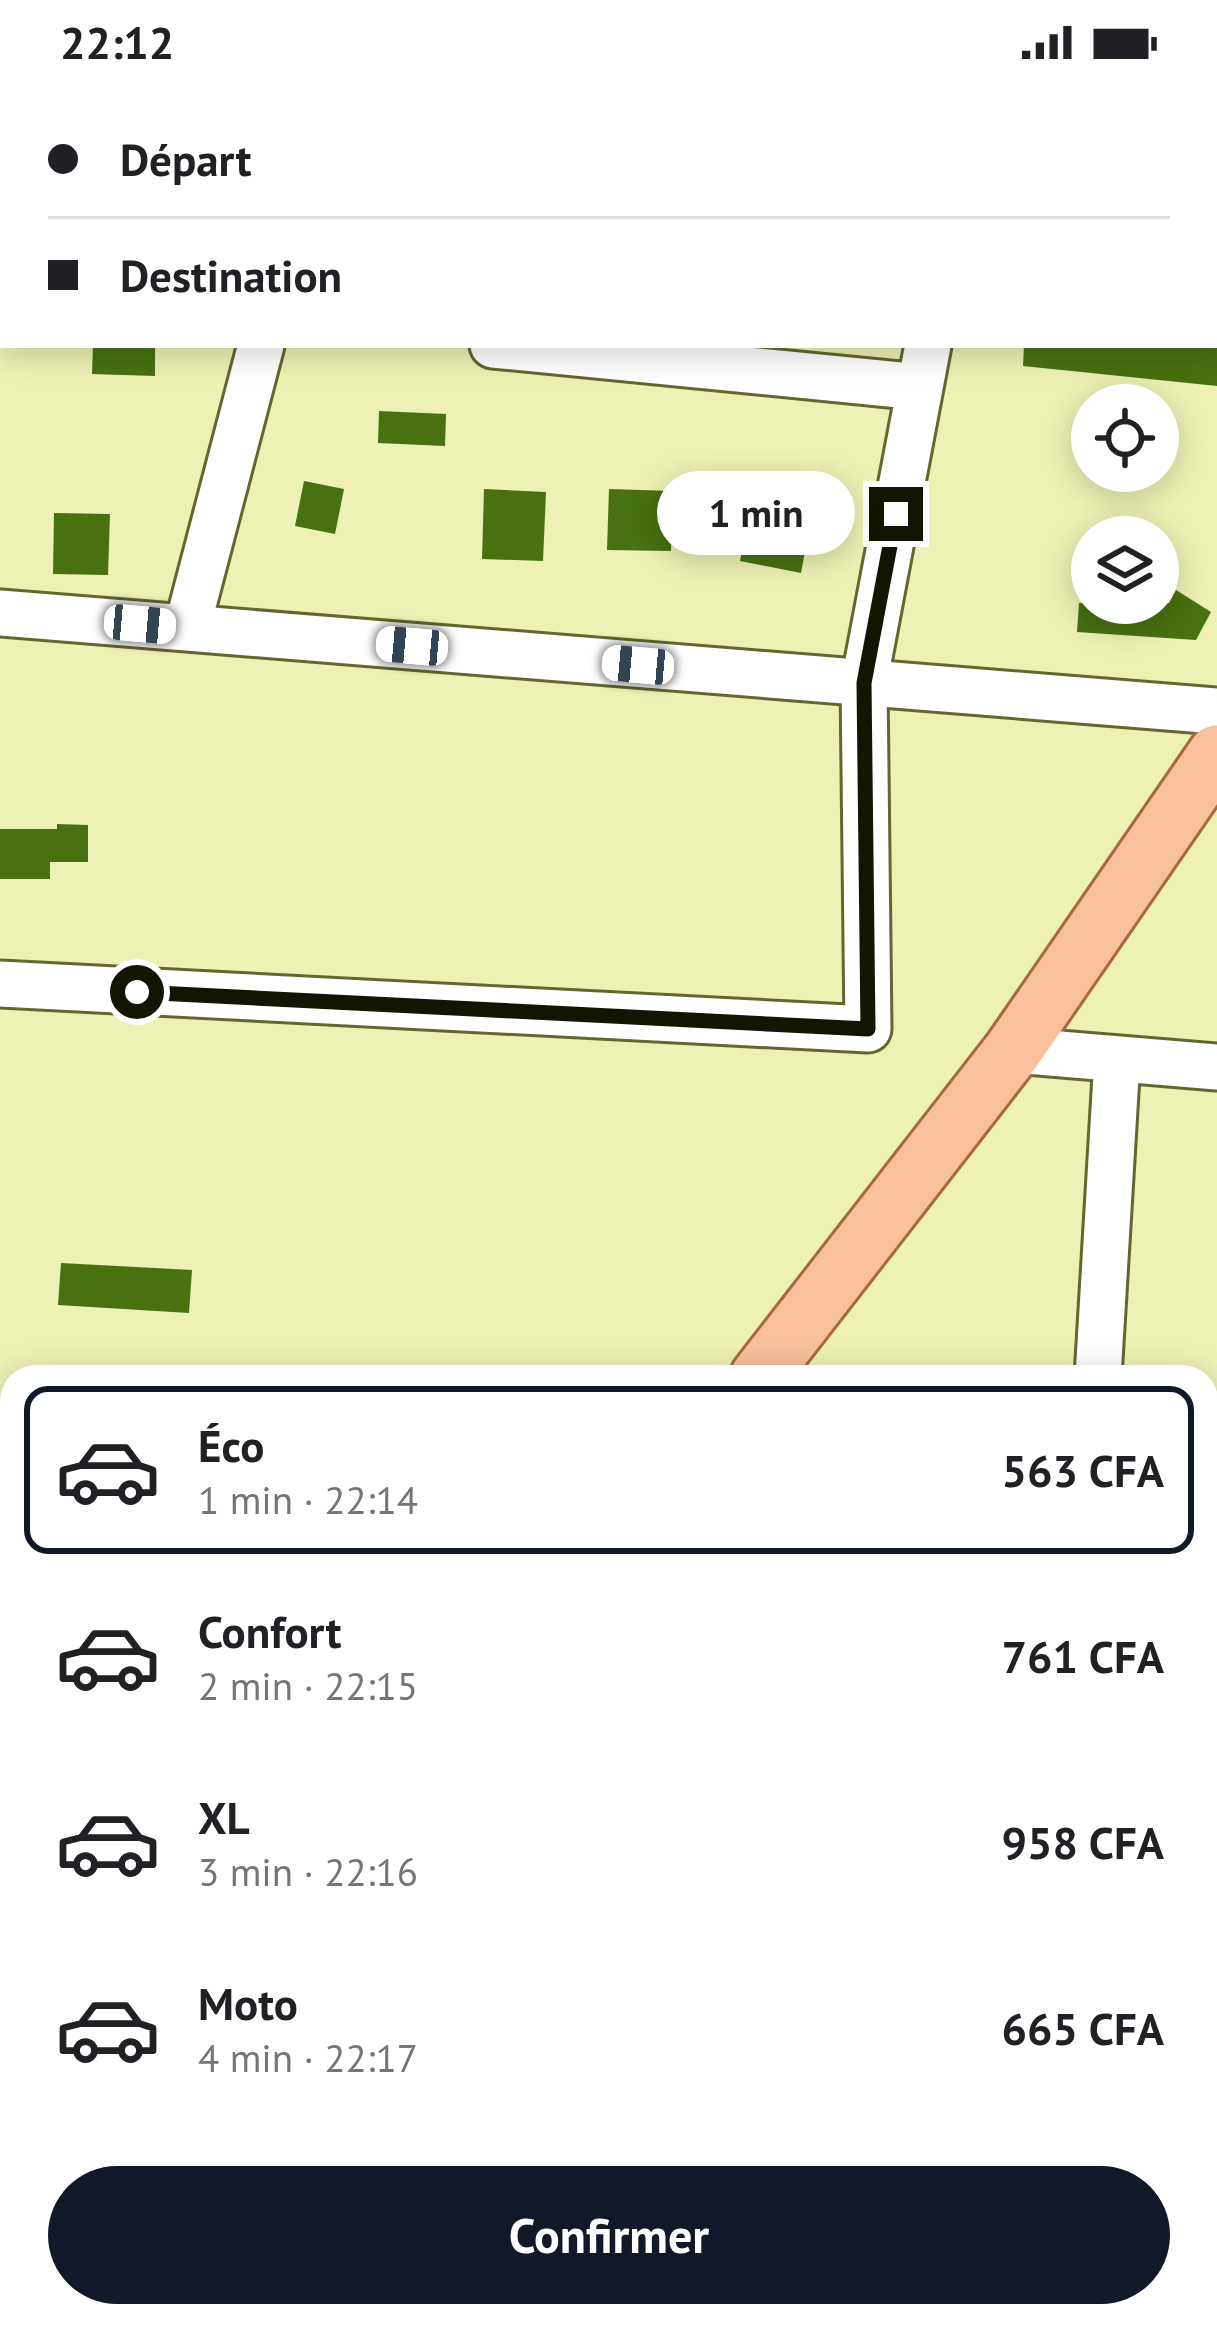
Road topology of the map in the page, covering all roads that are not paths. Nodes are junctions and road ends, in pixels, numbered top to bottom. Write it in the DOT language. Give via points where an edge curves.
graph roads {
  1 [pos="260,348"];
  2 [pos="555,348"];
  3 [pos="924,366"];
  4 [pos="0,613"];
  5 [pos="187,628"];
  6 [pos="864,683"];
  7 [pos="1217,711"];
  8 [pos="1217,754"];
  9 [pos="0,985"];
  10 [pos="1013,1050"];
  11 [pos="1117,1058"];
  12 [pos="1217,1067"];
  13 [pos="768,1365"];
  14 [pos="1099,1365"];
  1 -- 5 [label="street"];
  2 -- 3 [label="street"];
  3 -- 6 [label="street"];
  4 -- 5 [label="street"];
  5 -- 6 [label="street"];
  6 -- 7 [label="street"];
  6 -- 9 [label="street" via="868,1029"];
  8 -- 10 [label="main road"];
  10 -- 11 [label="street"];
  10 -- 13 [label="main road"];
  11 -- 12 [label="street"];
  11 -- 14 [label="street"];
}
